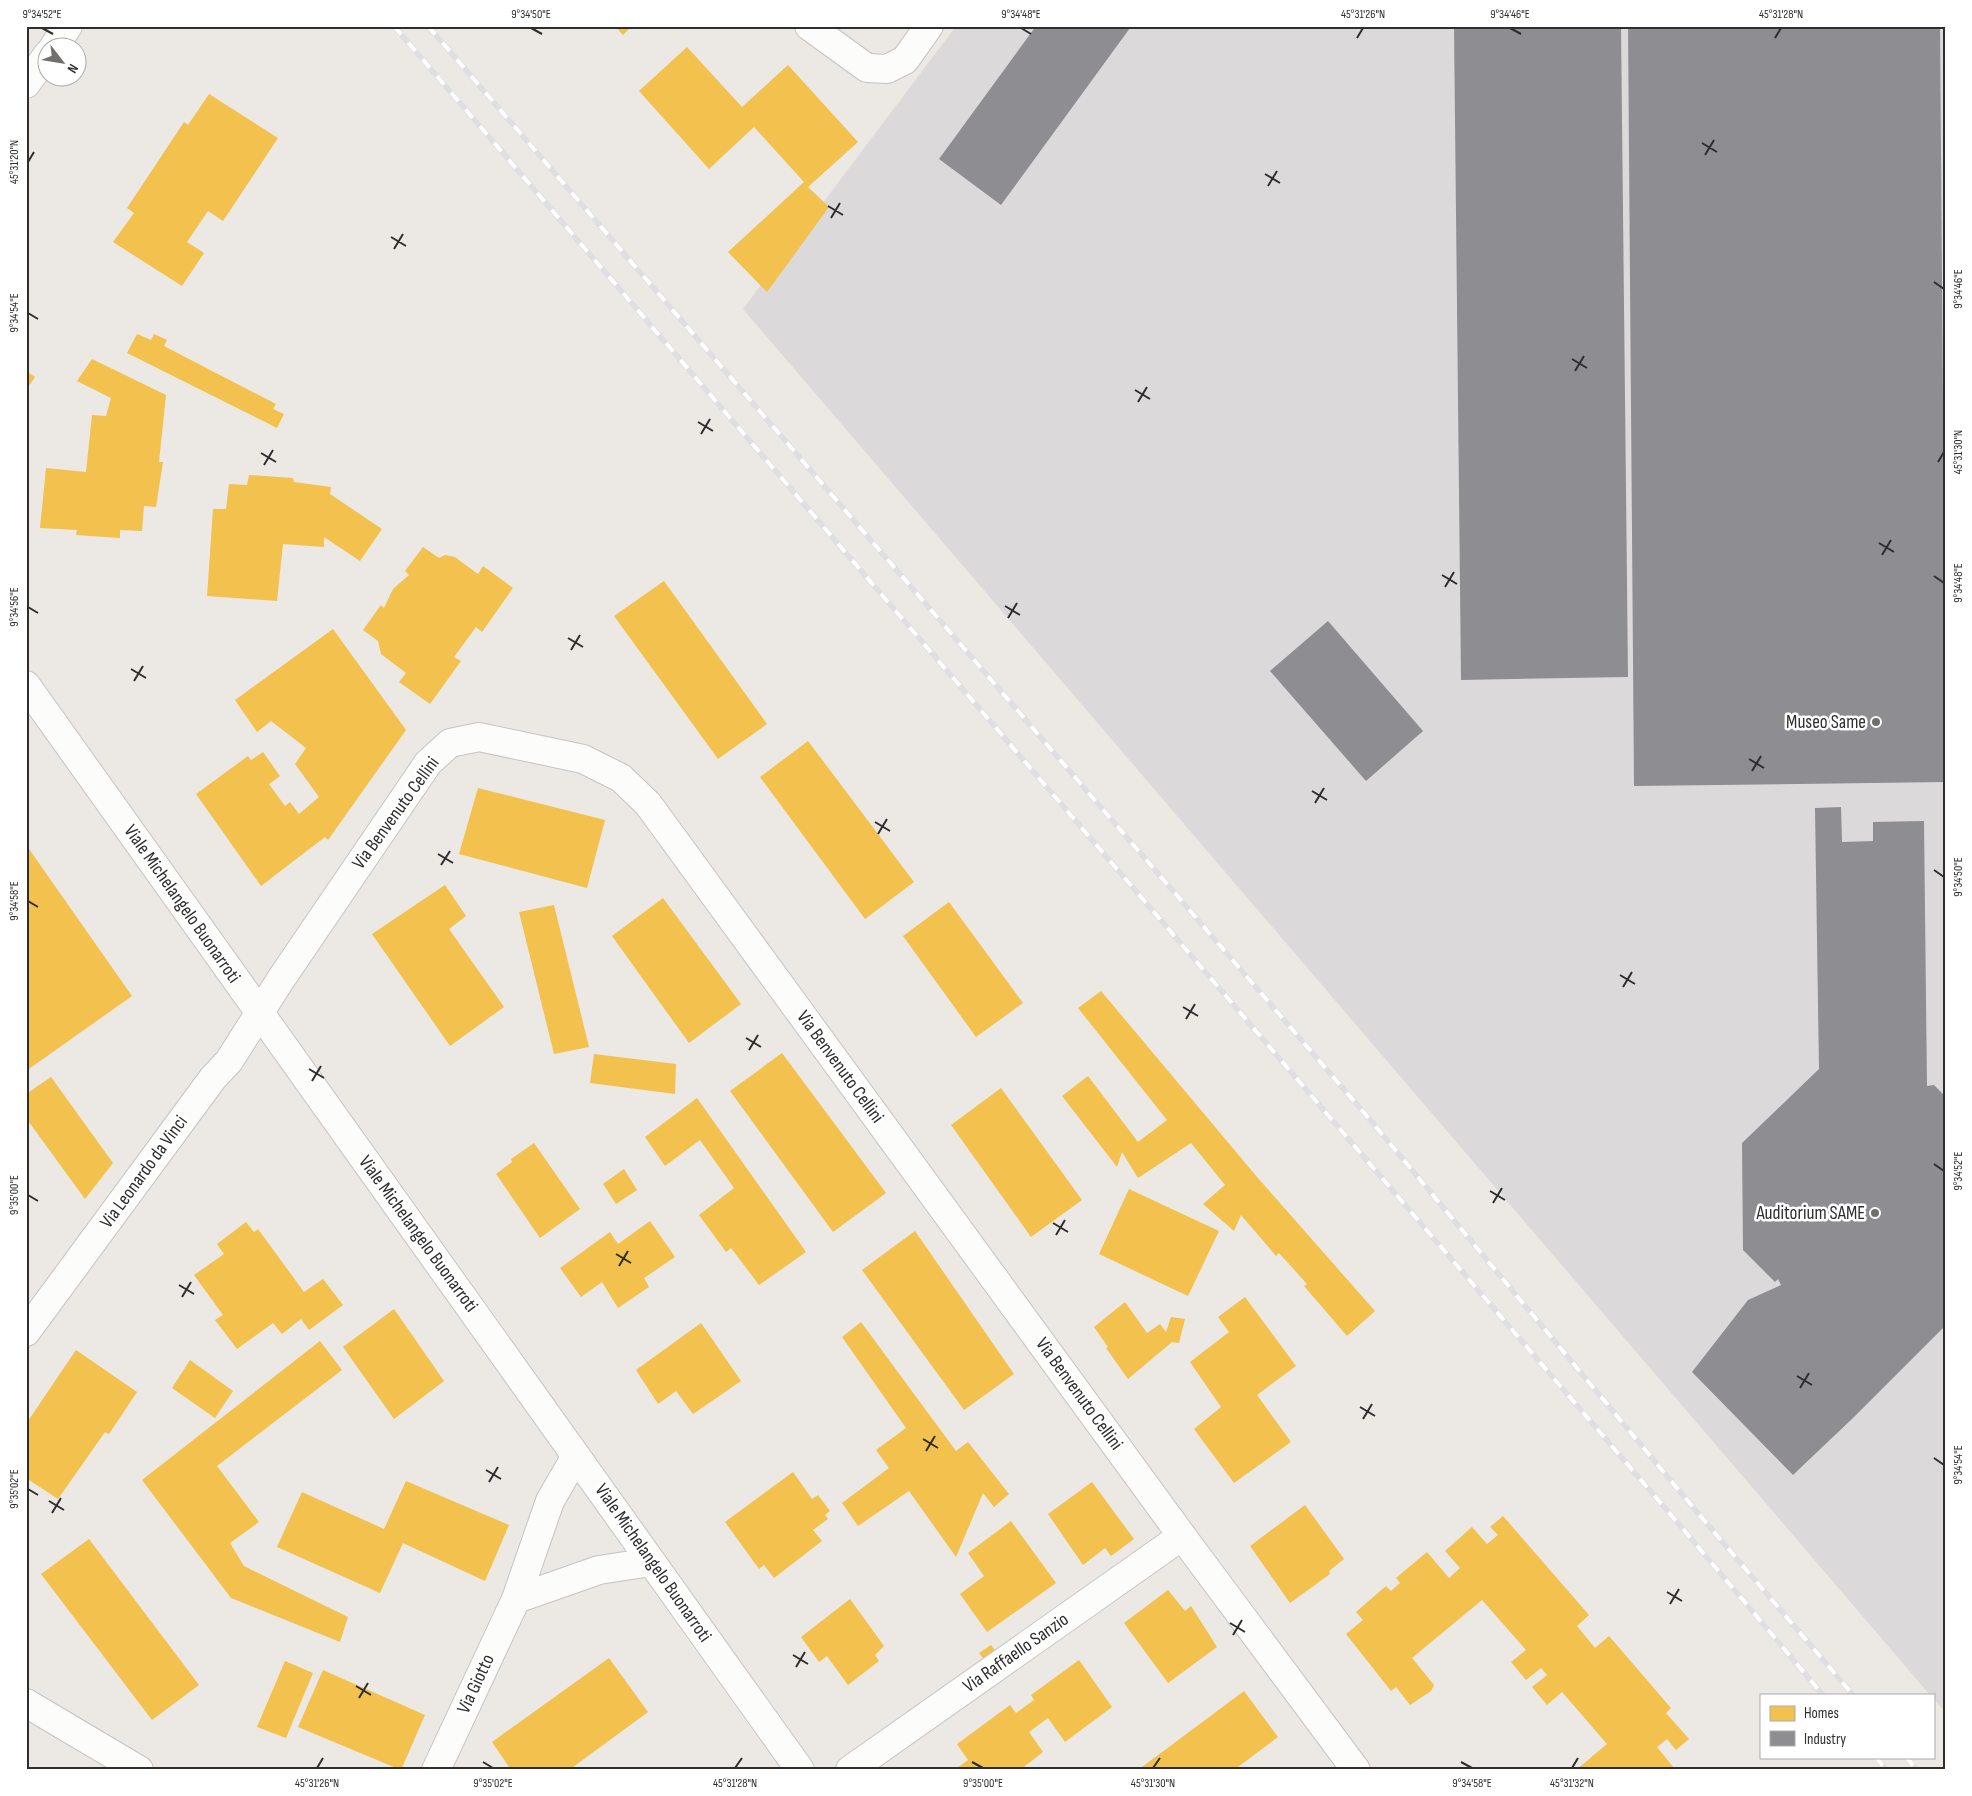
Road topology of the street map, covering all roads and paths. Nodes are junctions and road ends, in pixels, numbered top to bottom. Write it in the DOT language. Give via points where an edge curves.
graph roads {
  1 [pos="809,26"];
  2 [pos="929,26"];
  3 [pos="38,68"];
  4 [pos="26,84"];
  5 [pos="29,691"];
  6 [pos="259,1012"];
  7 [pos="35,1301"];
  8 [pos="26,1332"];
  9 [pos="576,1456"];
  10 [pos="1182,1536"];
  11 [pos="651,1562"];
  12 [pos="516,1599"];
  13 [pos="26,1703"];
  14 [pos="139,1770"];
  15 [pos="436,1770"];
  16 [pos="800,1770"];
  17 [pos="850,1770"];
  18 [pos="1356,1770"];
  1 -- 2 [label="street" via="867,68 887,69 905,60"];
  3 -- 4 [label="street"];
  5 -- 6 [label="street, Viale Michelangelo Buonarroti"];
  6 -- 7 [label="street, Via Leonardo da Vinci" via="229,1061"];
  6 -- 9 [label="street, Viale Michelangelo Buonarroti"];
  6 -- 10 [label="street, Via Benvenuto Cellini" via="428,763 450,743 479,737 583,759 621,778 648,804"];
  7 -- 8 [label="street, Via Leonardo da Vinci"];
  9 -- 11 [label="street, Viale Michelangelo Buonarroti"];
  9 -- 12 [label="street, Via Giotto" via="550,1500"];
  10 -- 17 [label="street, Via Raffaello Sanzio"];
  10 -- 18 [label="street, Via Benvenuto Cellini"];
  11 -- 12 [label="street" via="599,1570"];
  11 -- 16 [label="street, Viale Michelangelo Buonarroti"];
  12 -- 15 [label="street, Via Giotto"];
  13 -- 14 [label="street"];
}
